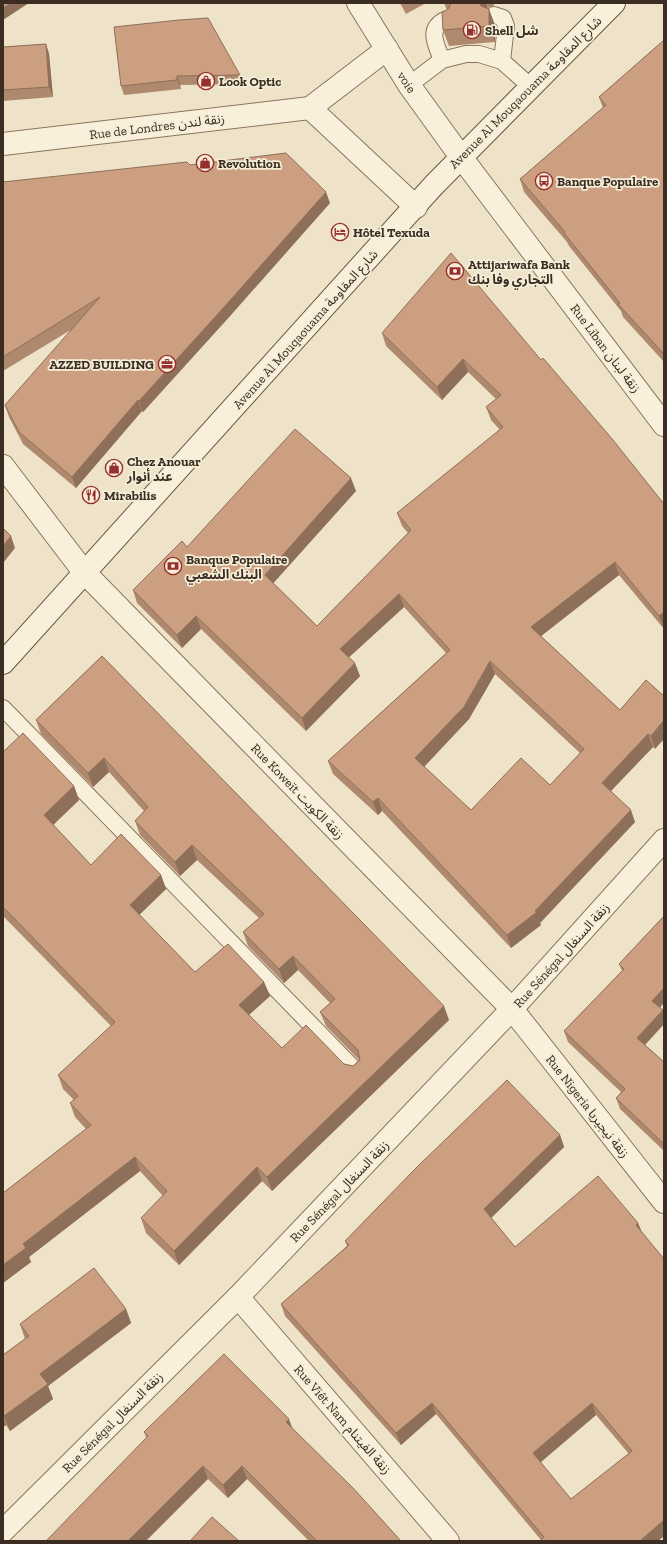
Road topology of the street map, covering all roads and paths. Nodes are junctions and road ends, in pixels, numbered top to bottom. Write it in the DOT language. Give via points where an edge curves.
graph roads {
  1 [pos="358,3"];
  2 [pos="614,3"];
  3 [pos="494,15"];
  4 [pos="448,19"];
  5 [pos="387,48"];
  6 [pos="442,60"];
  7 [pos="502,61"];
  8 [pos="410,85"];
  9 [pos="531,87"];
  10 [pos="310,108"];
  11 [pos="3,144"];
  12 [pos="461,157"];
  13 [pos="416,207"];
  14 [pos="664,425"];
  15 [pos="3,466"];
  16 [pos="84,572"];
  17 [pos="3,663"];
  18 [pos="3,708"];
  19 [pos="664,840"];
  20 [pos="512,1009"];
  21 [pos="356,1071"];
  22 [pos="664,1202"];
  23 [pos="238,1297"];
  24 [pos="3,1531"];
  25 [pos="448,1541"];
  1 -- 5 [label="street, voie"];
  2 -- 9 [label="street, Avenue Al Mouqaouama شارع المقاومة"];
  3 -- 7 [label="lane" via="503,18 506,26"];
  4 -- 6 [label="lane" via="441,22 434,32"];
  5 -- 8 [label="street, voie"];
  5 -- 10 [label="street"];
  6 -- 7 [label="lane" via="466,54 479,54"];
  6 -- 8 [label="lane"];
  7 -- 9 [label="lane"];
  8 -- 12 [label="street, voie"];
  9 -- 12 [label="street, Avenue Al Mouqaouama شارع المقاومة"];
  10 -- 11 [label="street, Rue de Londres زنقة لندن"];
  10 -- 13 [label="street"];
  12 -- 13 [label="street, Avenue Al Mouqaouama شارع المقاومة"];
  12 -- 14 [label="street, Rue Liban زنقة لبنان"];
  13 -- 16 [label="street, Avenue Al Mouqaouama شارع المقاومة"];
  15 -- 16 [label="street, Rue Koweït زنقة الكويت"];
  16 -- 17 [label="street, Avenue Al Mouqaouama شارع المقاومة"];
  16 -- 20 [label="street, Rue Koweït زنقة الكويت"];
  18 -- 21 [label="lane"];
  19 -- 20 [label="street, Rue Sénégal زنقة السنغال"];
  20 -- 22 [label="street, Rue Nigeria زنقة نيجيريا"];
  20 -- 23 [label="street, Rue Sénégal زنقة السنغال"];
  23 -- 24 [label="street, Rue Sénégal زنقة السنغال"];
  23 -- 25 [label="street, Rue Viêt Nam زنقة الفيتنام"];
}
